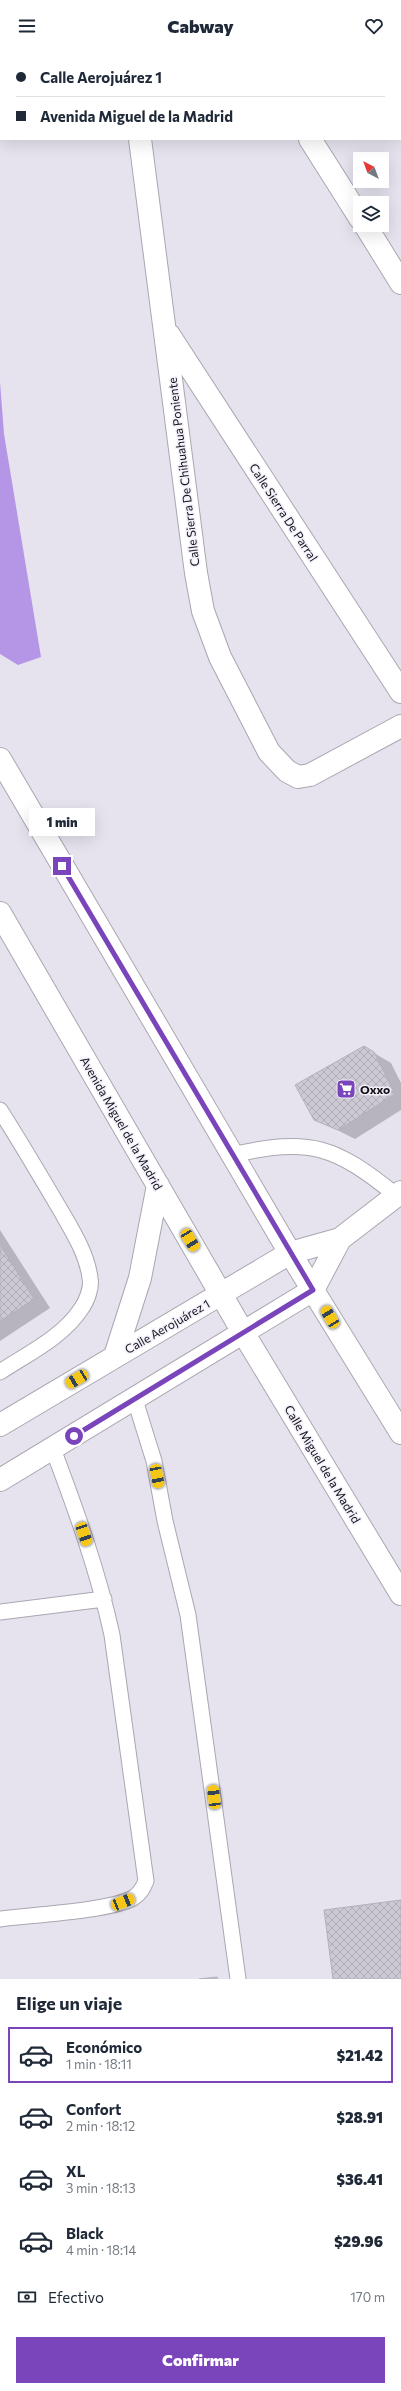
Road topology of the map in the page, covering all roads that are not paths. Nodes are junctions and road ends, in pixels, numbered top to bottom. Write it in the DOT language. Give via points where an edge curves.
graph roads {
  1 [pos="140,140"];
  2 [pos="311,140"];
  3 [pos="353,207"];
  4 [pos="368,232"];
  5 [pos="401,283"];
  6 [pos="166,331"];
  7 [pos="401,692"];
  8 [pos="401,726"];
  9 [pos="0,758"];
  10 [pos="0,913"];
  11 [pos="0,1110"];
  12 [pos="232,1155"];
  13 [pos="158,1185"];
  14 [pos="399,1194"];
  15 [pos="340,1239"];
  16 [pos="290,1253"];
  17 [pos="313,1290"];
  18 [pos="222,1294"];
  19 [pos="244,1334"];
  20 [pos="115,1356"];
  21 [pos="0,1372"];
  22 [pos="135,1400"];
  23 [pos="0,1425"];
  24 [pos="401,1434"];
  25 [pos="53,1449"];
  26 [pos="0,1480"];
  27 [pos="401,1594"];
  28 [pos="104,1599"];
  29 [pos="0,1612"];
  30 [pos="0,1919"];
  31 [pos="238,1979"];
  1 -- 6 [label="street, Calle Sierra De Chihuahua Poniente"];
  2 -- 3 [label="street"];
  4 -- 5 [label="street"];
  6 -- 7 [label="street, Calle Sierra De Parral"];
  6 -- 8 [label="street, Calle Sierra De Chihuahua Poniente" via="196,574 206,617 220,657 269,752 287,771 298,777 310,775"];
  9 -- 12 [label="street"];
  10 -- 13 [label="street, Avenida Miguel de la Madrid"];
  11 -- 21 [label="lane" via="74,1235 86,1260 91,1279 82,1309 71,1322"];
  12 -- 14 [label="lane" via="279,1148 323,1150 354,1163"];
  12 -- 16 [label="street"];
  13 -- 18 [label="street, Avenida Miguel de la Madrid"];
  13 -- 20 [label="street" via="140,1278"];
  14 -- 15 [label="street, Calle Aerojuárez 1"];
  15 -- 16 [label="street, Calle Aerojuárez 1"];
  15 -- 17 [label="street, Calle Aerojuárez 1"];
  16 -- 17 [label="street"];
  16 -- 18 [label="street, Calle Aerojuárez 1"];
  17 -- 19 [label="street, Calle Aerojuárez 1"];
  17 -- 24 [label="street"];
  18 -- 19 [label="street, Avenida Miguel de la Madrid"];
  18 -- 20 [label="street, Calle Aerojuárez 1"];
  19 -- 22 [label="street, Calle Aerojuárez 1"];
  19 -- 27 [label="street, Calle Miguel de la Madrid"];
  20 -- 23 [label="street, Calle Aerojuárez 1"];
  22 -- 25 [label="street, Calle Aerojuárez 1"];
  22 -- 31 [label="lane" via="154,1461 165,1521 188,1615"];
  25 -- 26 [label="street, Calle Aerojuárez 1"];
  25 -- 28 [label="lane"];
  28 -- 29 [label="lane"];
  28 -- 30 [label="lane" via="112,1635 146,1881 133,1898 117,1904"];
}
